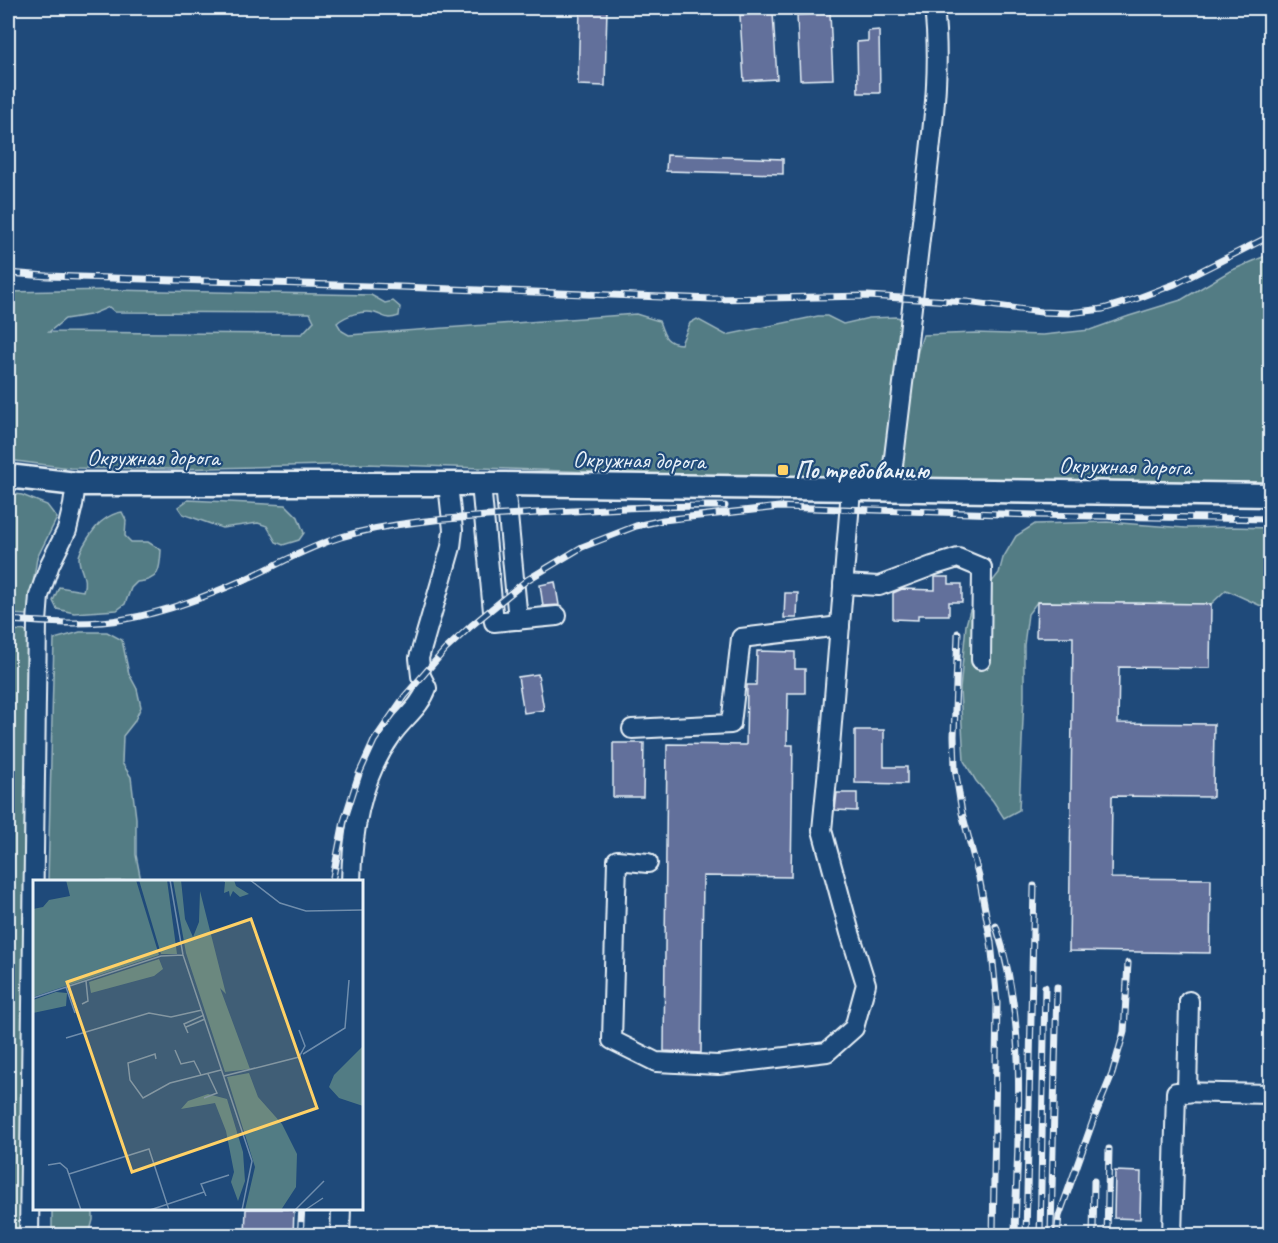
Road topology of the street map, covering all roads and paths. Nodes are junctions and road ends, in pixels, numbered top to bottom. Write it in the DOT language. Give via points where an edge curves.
graph roads {
  1 [pos="934,8"];
  2 [pos="8,476"];
  3 [pos="76,483"];
  4 [pos="448,484"];
  5 [pos="481,484"];
  6 [pos="505,484"];
  7 [pos="851,490"];
  8 [pos="890,490"];
  9 [pos="1270,495"];
  10 [pos="843,584"];
  11 [pos="557,616"];
  12 [pos="518,620"];
  13 [pos="840,626"];
  14 [pos="981,660"];
  15 [pos="632,729"];
  16 [pos="648,863"];
  17 [pos="34,880"];
  18 [pos="351,880"];
  19 [pos="1189,1001"];
  20 [pos="33,1027"];
  21 [pos="1187,1093"];
  22 [pos="1270,1094"];
  23 [pos="32,1128"];
  24 [pos="340,1210"];
  25 [pos="29,1236"];
  26 [pos="340,1236"];
  27 [pos="1172,1236"];
  1 -- 8 [label="street" via="937,86"];
  2 -- 3 [label="main road, Окружная дорога"];
  3 -- 4 [label="main road, Окружная дорога"];
  3 -- 17 [label="street" via="67,530 39,596"];
  4 -- 5 [label="main road, Окружная дорога"];
  4 -- 18 [label="street" via="451,547 418,658 427,688 373,766 358,812"];
  5 -- 6 [label="main road, Окружная дорога"];
  5 -- 12 [label="street" via="494,622"];
  6 -- 7 [label="main road, Окружная дорога"];
  6 -- 12 [label="street"];
  7 -- 8 [label="main road, Окружная дорога"];
  7 -- 10 [label="street"];
  8 -- 9 [label="main road, Окружная дорога"];
  10 -- 13 [label="street"];
  10 -- 14 [label="street" via="879,586 958,558 982,568"];
  11 -- 12 [label="street"];
  13 -- 15 [label="street" via="741,638 731,724"];
  13 -- 16 [label="street" via="822,830 866,984 854,1028 827,1052 718,1065 656,1062 612,1040 617,860"];
  19 -- 21 [label="street"];
  20 -- 23 [label="street"];
  21 -- 22 [label="street"];
  21 -- 27 [label="street" via="1176,1092"];
  23 -- 25 [label="street"];
  24 -- 26 [label="street"];
}
